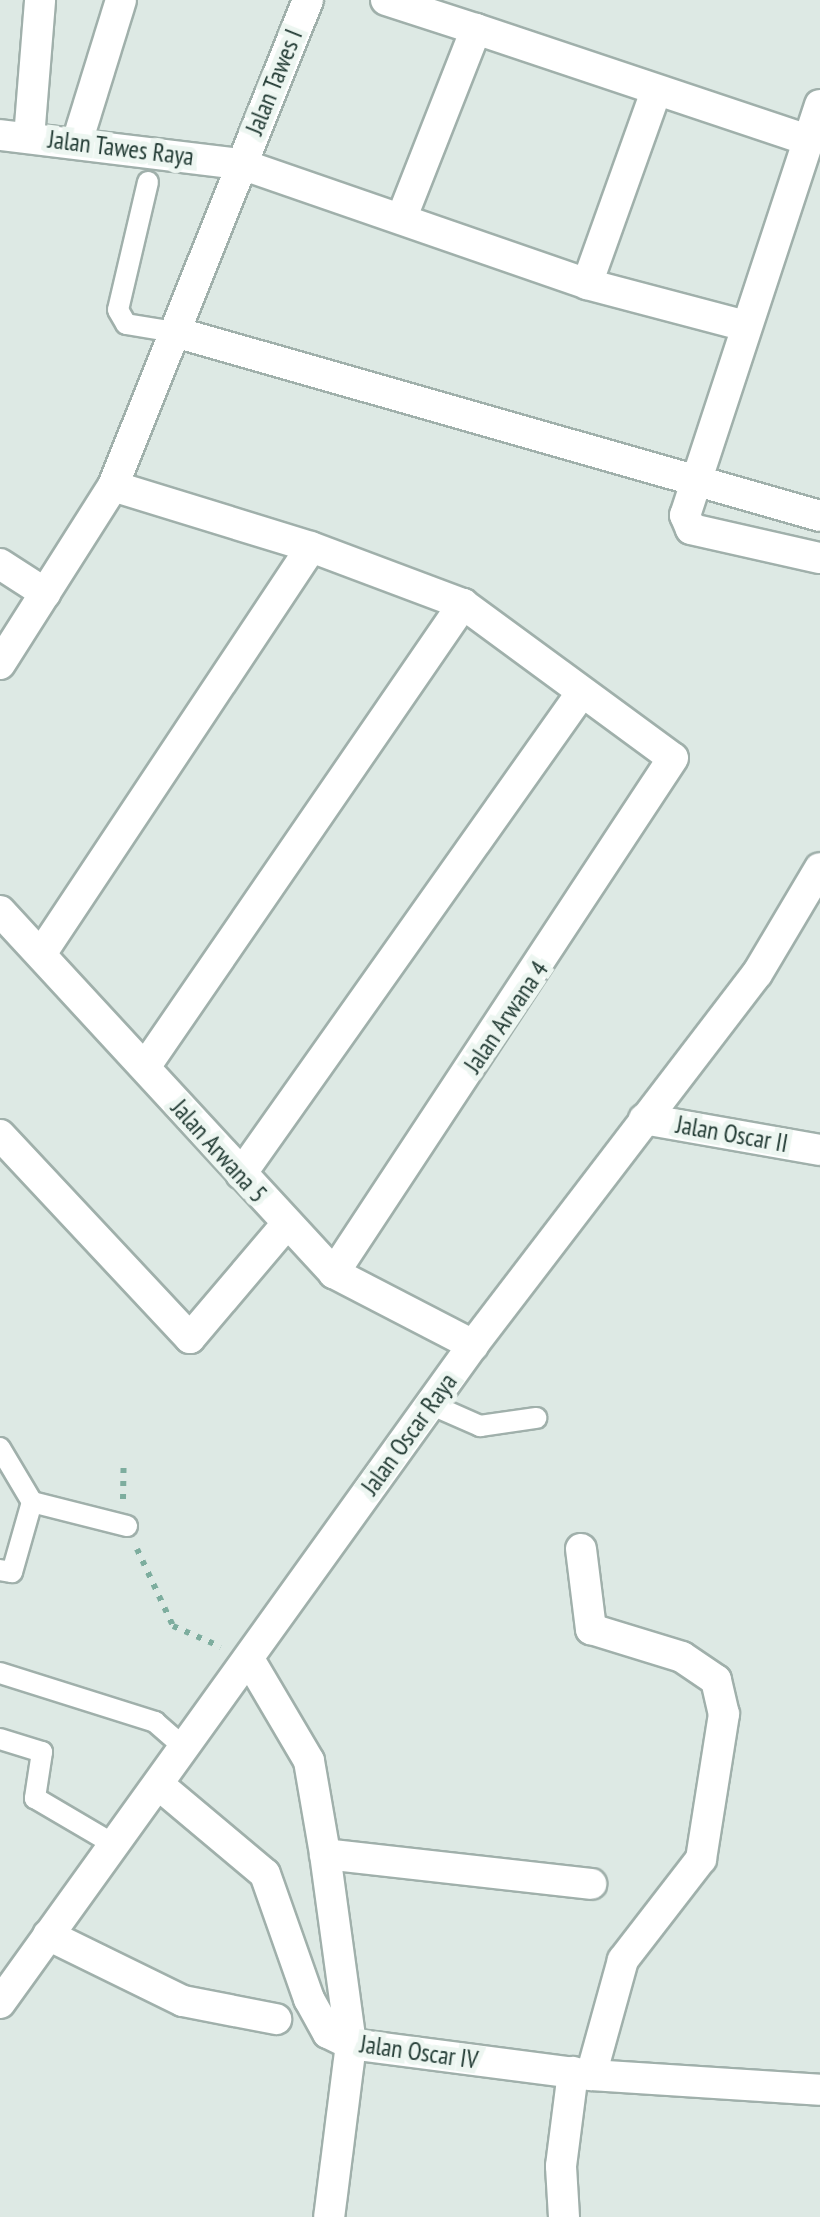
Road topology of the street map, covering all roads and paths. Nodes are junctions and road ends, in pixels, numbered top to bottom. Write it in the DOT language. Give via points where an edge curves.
graph roads {
  1 [pos="40,0"];
  2 [pos="121,0"];
  3 [pos="308,0"];
  4 [pos="386,0"];
  5 [pos="476,29"];
  6 [pos="655,94"];
  7 [pos="820,105"];
  8 [pos="15,136"];
  9 [pos="78,140"];
  10 [pos="807,140"];
  11 [pos="241,164"];
  12 [pos="148,182"];
  13 [pos="403,214"];
  14 [pos="588,284"];
  15 [pos="746,326"];
  16 [pos="175,332"];
  17 [pos="694,484"];
  18 [pos="114,486"];
  19 [pos="820,516"];
  20 [pos="311,547"];
  21 [pos="820,558"];
  22 [pos="0,564"];
  23 [pos="46,593"];
  24 [pos="464,604"];
  25 [pos="0,664"];
  26 [pos="582,692"];
  27 [pos="820,868"];
  28 [pos="0,911"];
  29 [pos="40,954"];
  30 [pos="145,1067"];
  31 [pos="644,1119"];
  32 [pos="0,1136"];
  33 [pos="820,1150"];
  34 [pos="241,1174"];
  35 [pos="285,1226"];
  36 [pos="334,1273"];
  37 [pos="472,1345"];
  38 [pos="430,1404"];
  39 [pos="536,1418"];
  40 [pos="0,1448"];
  41 [pos="124,1460"];
  42 [pos="32,1502"];
  43 [pos="126,1526"];
  44 [pos="581,1549"];
  45 [pos="0,1570"];
  46 [pos="249,1658"];
  47 [pos="0,1673"];
  48 [pos="0,1739"];
  49 [pos="186,1748"];
  50 [pos="159,1785"];
  51 [pos="115,1845"];
  52 [pos="325,1854"];
  53 [pos="591,1884"];
  54 [pos="48,1935"];
  55 [pos="0,2003"];
  56 [pos="276,2019"];
  57 [pos="351,2044"];
  58 [pos="582,2073"];
  59 [pos="820,2090"];
  60 [pos="330,2217"];
  61 [pos="564,2217"];
  1 -- 8 [label="street"];
  2 -- 9 [label="street"];
  3 -- 11 [label="street, Jalan Tawes I"];
  4 -- 5 [label="street"];
  5 -- 6 [label="street"];
  5 -- 13 [label="street"];
  6 -- 10 [label="street"];
  6 -- 14 [label="street"];
  7 -- 10 [label="street"];
  8 -- 9 [label="street, Jalan Tawes Raya"];
  9 -- 11 [label="street, Jalan Tawes Raya"];
  10 -- 15 [label="street"];
  11 -- 13 [label="street, Jalan Tawes Raya"];
  11 -- 16 [label="street, Jalan Tawes I"];
  12 -- 16 [label="lane" via="118,310 126,324"];
  13 -- 14 [label="street, Jalan Tawes Raya"];
  14 -- 15 [label="street, Jalan Tawes Raya"];
  15 -- 17 [label="street"];
  16 -- 17 [label="street"];
  16 -- 18 [label="street, Jalan Tawes I"];
  17 -- 19 [label="street"];
  17 -- 21 [label="street" via="686,515 691,529"];
  18 -- 20 [label="street"];
  18 -- 23 [label="street, Jalan Tawes I"];
  20 -- 24 [label="street"];
  20 -- 29 [label="street"];
  22 -- 23 [label="street"];
  23 -- 25 [label="street, Jalan Tawes I"];
  24 -- 26 [label="street"];
  24 -- 30 [label="street"];
  26 -- 34 [label="street"];
  26 -- 36 [label="street, Jalan Arwana 4" via="673,758"];
  27 -- 31 [label="street, Jalan Oscar Raya" via="757,974"];
  28 -- 29 [label="street, Jalan Arwana 5"];
  29 -- 30 [label="street, Jalan Arwana 5"];
  30 -- 34 [label="street, Jalan Arwana 5"];
  31 -- 33 [label="street, Jalan Oscar II"];
  31 -- 37 [label="street, Jalan Oscar Raya"];
  32 -- 35 [label="street" via="190,1338"];
  34 -- 35 [label="street, Jalan Arwana 5"];
  35 -- 36 [label="street, Jalan Arwana 5"];
  36 -- 37 [label="street, Jalan Arwana 5"];
  37 -- 38 [label="street, Jalan Oscar Raya"];
  38 -- 39 [label="lane" via="480,1426"];
  38 -- 46 [label="street, Jalan Oscar Raya"];
  40 -- 42 [label="lane"];
  41 -- 43 [label="path"];
  42 -- 43 [label="lane"];
  42 -- 45 [label="lane" via="12,1572"];
  43 -- 46 [label="path" via="173,1626"];
  44 -- 58 [label="street" via="591,1629 682,1658 716,1680 724,1714 700,1859 623,1960"];
  46 -- 49 [label="street, Jalan Oscar Raya"];
  46 -- 52 [label="street" via="309,1761"];
  47 -- 49 [label="lane" via="154,1722"];
  48 -- 51 [label="lane" via="42,1752 35,1798"];
  49 -- 50 [label="street, Jalan Oscar Raya"];
  50 -- 51 [label="street, Jalan Oscar Raya"];
  50 -- 57 [label="street, Jalan Oscar IV" via="264,1874 309,1999 328,2032"];
  51 -- 54 [label="street, Jalan Oscar Raya"];
  52 -- 53 [label="street"];
  52 -- 57 [label="street"];
  54 -- 55 [label="street, Jalan Oscar Raya"];
  54 -- 56 [label="street" via="182,2001"];
  57 -- 58 [label="street, Jalan Oscar IV"];
  57 -- 60 [label="street"];
  58 -- 59 [label="street, Jalan Oscar IV"];
  58 -- 61 [label="street" via="560,2166"];
}
